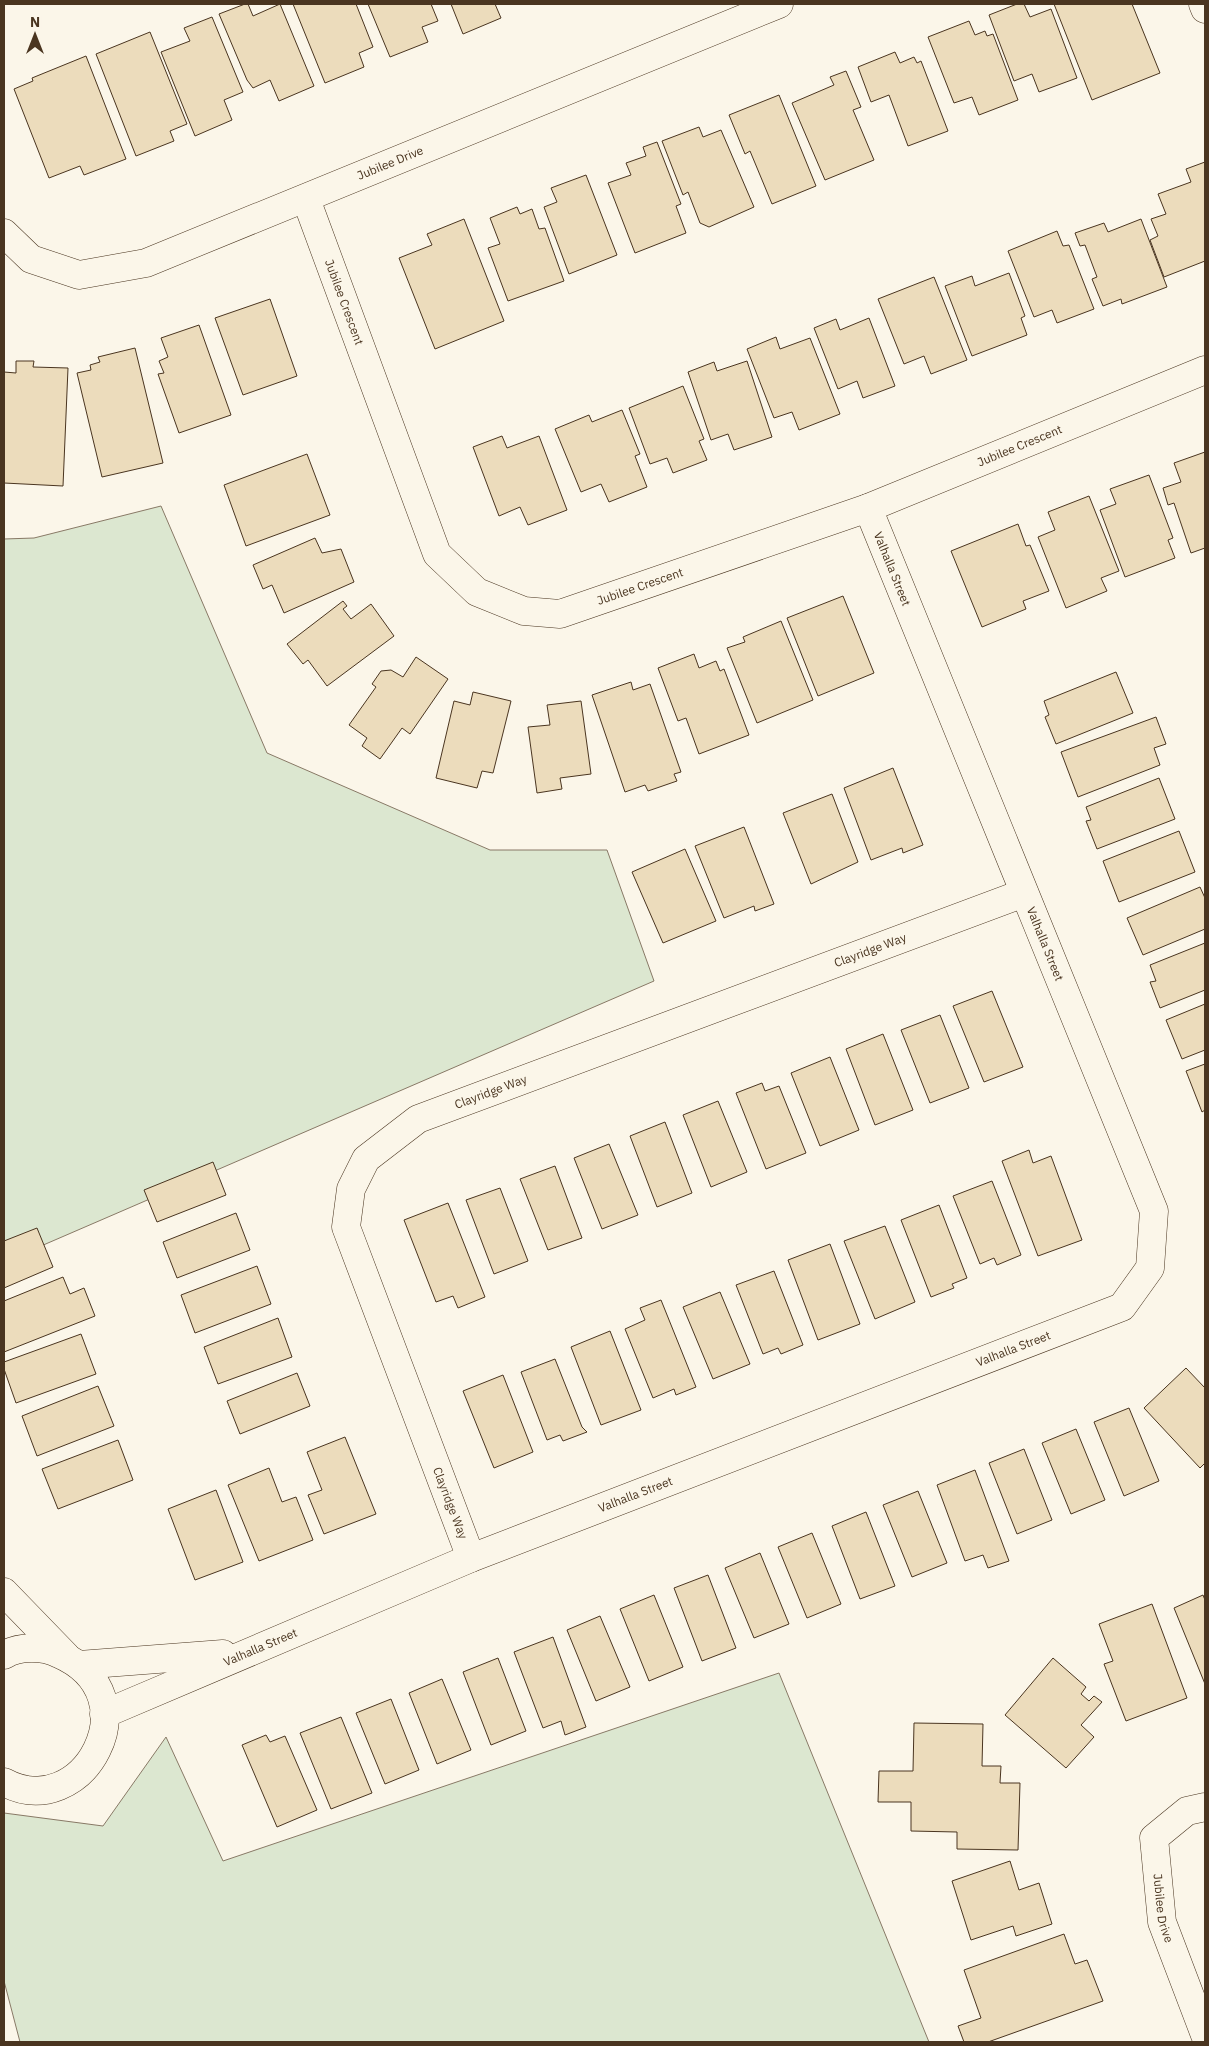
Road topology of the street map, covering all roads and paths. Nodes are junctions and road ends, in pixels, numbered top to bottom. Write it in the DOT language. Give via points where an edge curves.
graph roads {
  1 [pos="779,4"];
  2 [pos="1203,4"];
  3 [pos="1205,10"];
  4 [pos="306,199"];
  5 [pos="4,233"];
  6 [pos="1205,370"];
  7 [pos="868,508"];
  8 [pos="1024,893"];
  9 [pos="471,1558"];
  10 [pos="4,1592"];
  11 [pos="247,1652"];
  12 [pos="4,1655"];
  13 [pos="73,1661"];
  14 [pos="104,1714"];
  15 [pos="4,1782"];
  16 [pos="1205,1806"];
  17 [pos="1205,2035"];
  1 -- 4 [label="street, Jubilee Drive"];
  2 -- 3 [label="street"];
  4 -- 5 [label="street, Jubilee Drive" via="146,263 79,275 31,259"];
  4 -- 7 [label="street, Jubilee Crescent" via="437,554 476,592 524,611 560,614"];
  6 -- 7 [label="street, Jubilee Crescent"];
  7 -- 8 [label="street, Valhalla Street"];
  8 -- 9 [label="street, Clayridge Way" via="418,1119 366,1160 351,1189 346,1227"];
  8 -- 9 [label="street, Valhalla Street" via="1154,1211 1150,1268 1122,1307"];
  9 -- 11 [label="street, Valhalla Street"];
  10 -- 13 [label="street"];
  11 -- 13 [label="street"];
  11 -- 14 [label="street, Valhalla Street"];
  12 -- 13 [label="street" via="28,1648 50,1650"];
  13 -- 14 [label="street" via="87,1671 99,1690"];
  14 -- 15 [label="street" via="103,1735 95,1757 79,1774 58,1786 35,1790"];
  16 -- 17 [label="street, Jubilee Drive" via="1187,1811 1154,1838 1162,1922"];
}
